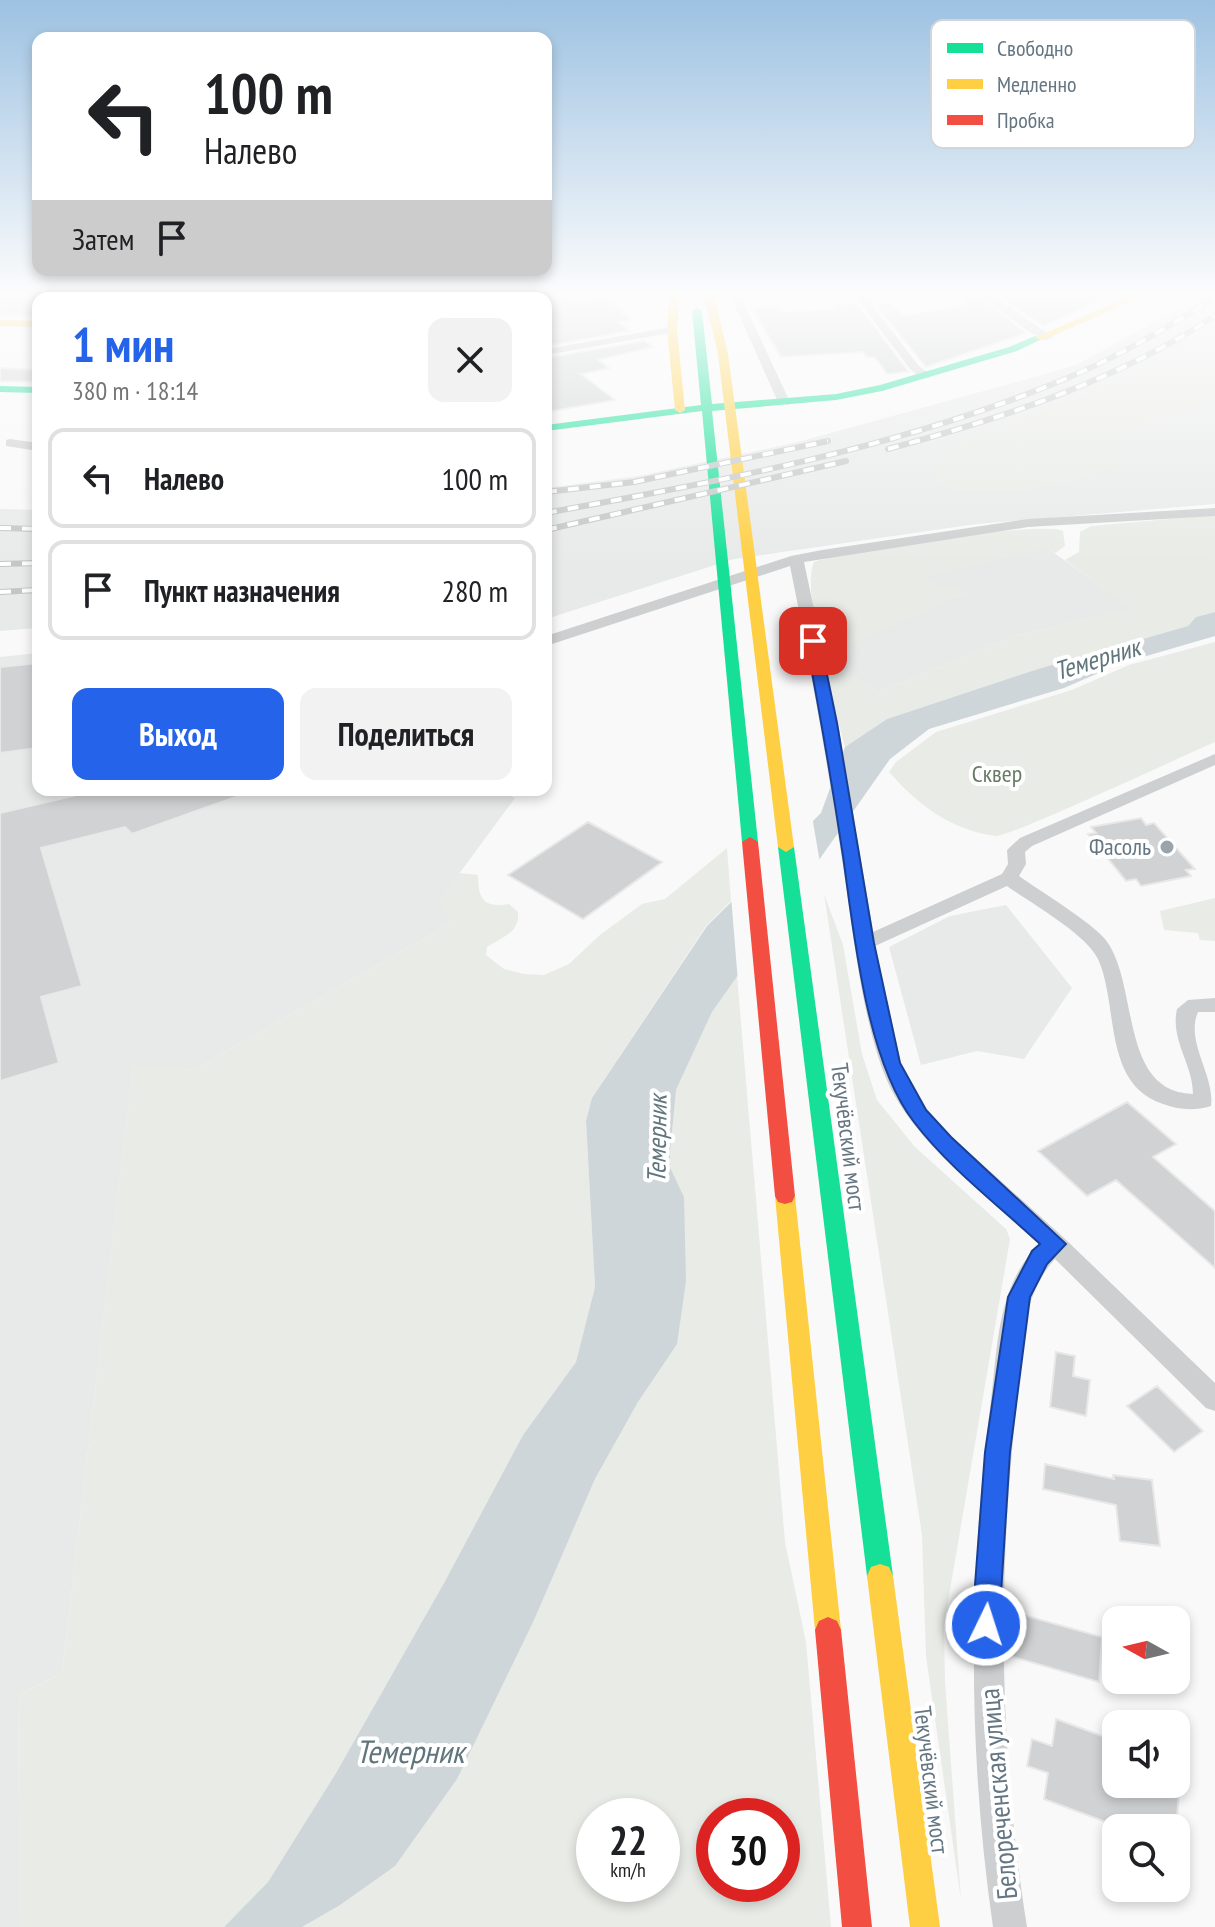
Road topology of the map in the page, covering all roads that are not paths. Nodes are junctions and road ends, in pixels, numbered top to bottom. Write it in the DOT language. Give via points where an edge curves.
graph roads {
  1 [pos="677,385"];
  2 [pos="703,385"];
  3 [pos="727,385"];
  4 [pos="776,385"];
  5 [pos="887,385"];
  6 [pos="0,389"];
  7 [pos="32,390"];
  8 [pos="784,402"];
  9 [pos="680,410"];
  10 [pos="552,427"];
  11 [pos="10,443"];
  12 [pos="32,446"];
  13 [pos="1215,512"];
  14 [pos="796,559"];
  15 [pos="552,639"];
  16 [pos="1215,759"];
  17 [pos="1009,878"];
  18 [pos="865,943"];
  19 [pos="1215,1005"];
  20 [pos="1055,1244"];
  21 [pos="1215,1400"];
  22 [pos="857,1927"];
  23 [pos="925,1927"];
  24 [pos="1010,1927"];
  1 -- 9 [label="main road"];
  2 -- 22 [label="main road"];
  3 -- 23 [label="main road, Текучёвский мост"];
  4 -- 8 [label="street"];
  5 -- 8 [label="main road"];
  6 -- 7 [label="main road"];
  8 -- 9 [label="main road"];
  9 -- 10 [label="main road"];
  11 -- 12 [label="street"];
  13 -- 14 [label="street" via="1028,523"];
  14 -- 15 [label="street"];
  14 -- 18 [label="street" via="830,723"];
  16 -- 17 [label="street" via="1026,842 1016,850 1017,864"];
  17 -- 18 [label="street"];
  17 -- 19 [label="street" via="1105,951 1131,1063 1144,1082 1167,1098 1203,1100 1185,1015 1195,1005"];
  18 -- 20 [label="street" via="887,1050 903,1090 943,1142"];
  20 -- 21 [label="street"];
  20 -- 24 [label="street, Белореченская улица" via="1039,1258 1019,1297 997,1452 987,1609 997,1854"];
}
